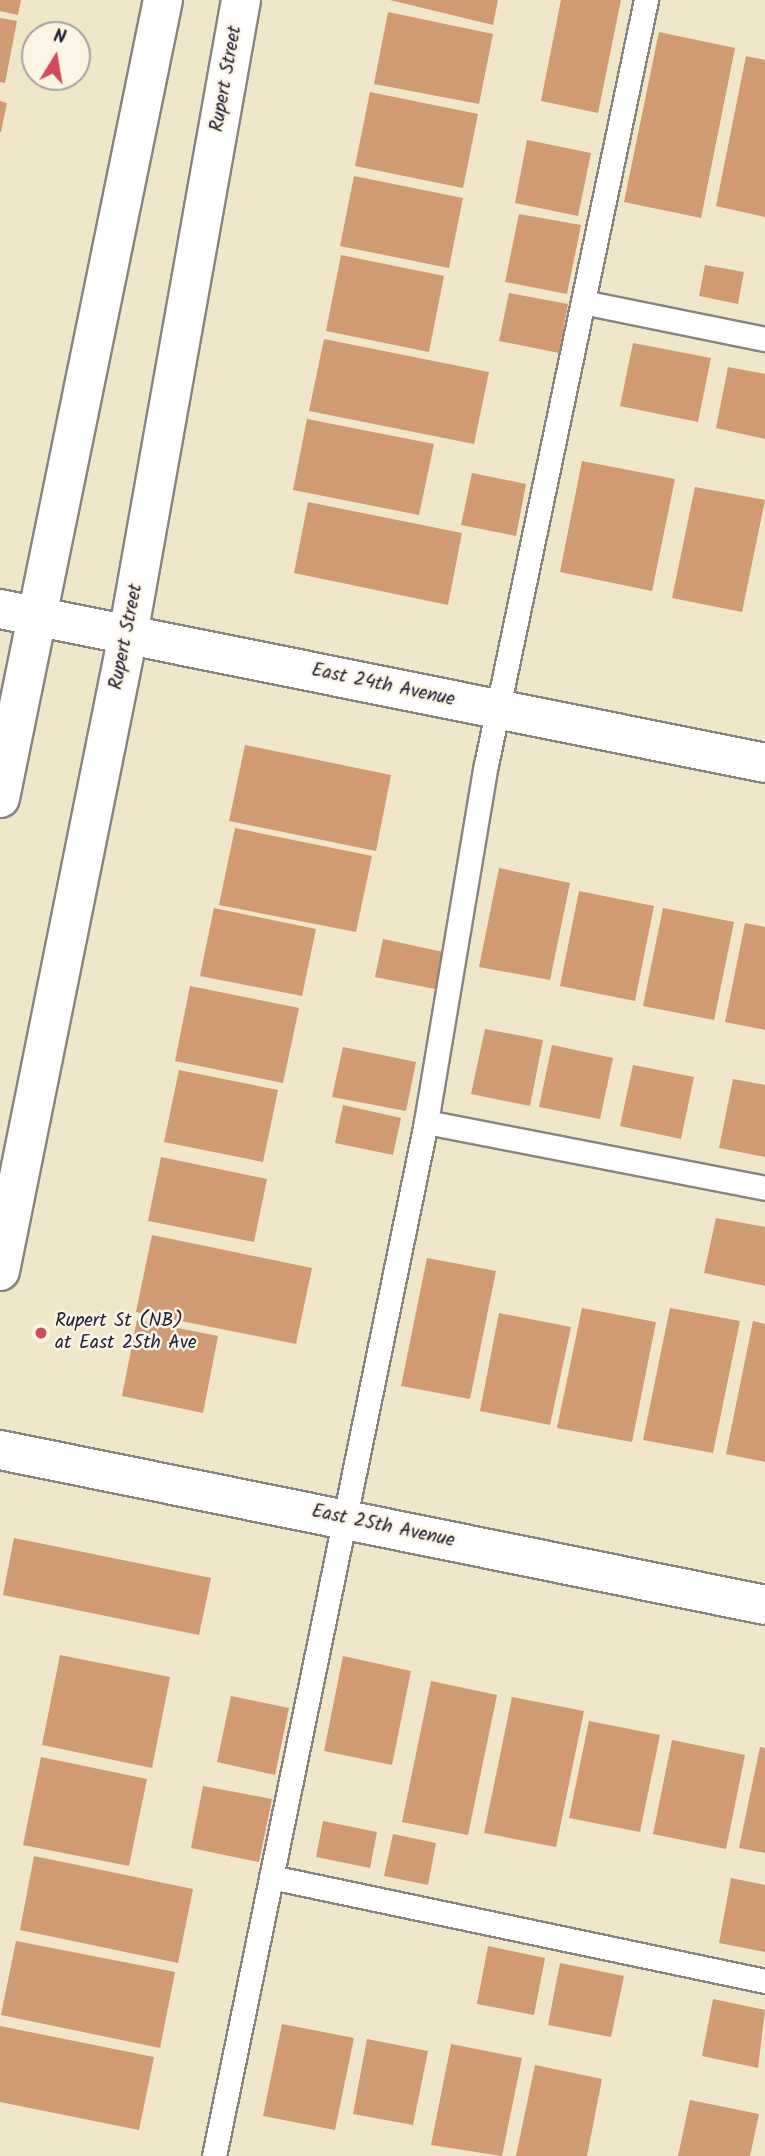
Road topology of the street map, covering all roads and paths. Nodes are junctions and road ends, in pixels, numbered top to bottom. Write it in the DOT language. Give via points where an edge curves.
graph roads {
  1 [pos="163,0"];
  2 [pos="241,0"];
  3 [pos="646,0"];
  4 [pos="583,302"];
  5 [pos="765,339"];
  6 [pos="0,609"];
  7 [pos="38,616"];
  8 [pos="128,635"];
  9 [pos="498,709"];
  10 [pos="765,763"];
  11 [pos="0,798"];
  12 [pos="426,1122"];
  13 [pos="765,1188"];
  14 [pos="0,1271"];
  15 [pos="0,1450"];
  16 [pos="345,1519"];
  17 [pos="765,1605"];
  18 [pos="271,1877"];
  19 [pos="765,1981"];
  20 [pos="214,2156"];
  1 -- 7 [label="street"];
  2 -- 8 [label="street, Rupert Street"];
  3 -- 4 [label="lane"];
  4 -- 5 [label="lane"];
  4 -- 9 [label="lane"];
  6 -- 7 [label="street, East 24th Avenue"];
  7 -- 8 [label="street, East 24th Avenue"];
  7 -- 11 [label="street"];
  8 -- 9 [label="street, East 24th Avenue"];
  8 -- 14 [label="street, Rupert Street"];
  9 -- 10 [label="street, East 24th Avenue"];
  9 -- 12 [label="lane"];
  12 -- 13 [label="lane"];
  12 -- 16 [label="lane"];
  15 -- 16 [label="street, East 25th Avenue"];
  16 -- 17 [label="street, East 25th Avenue"];
  16 -- 18 [label="lane"];
  18 -- 19 [label="lane"];
  18 -- 20 [label="lane"];
}
